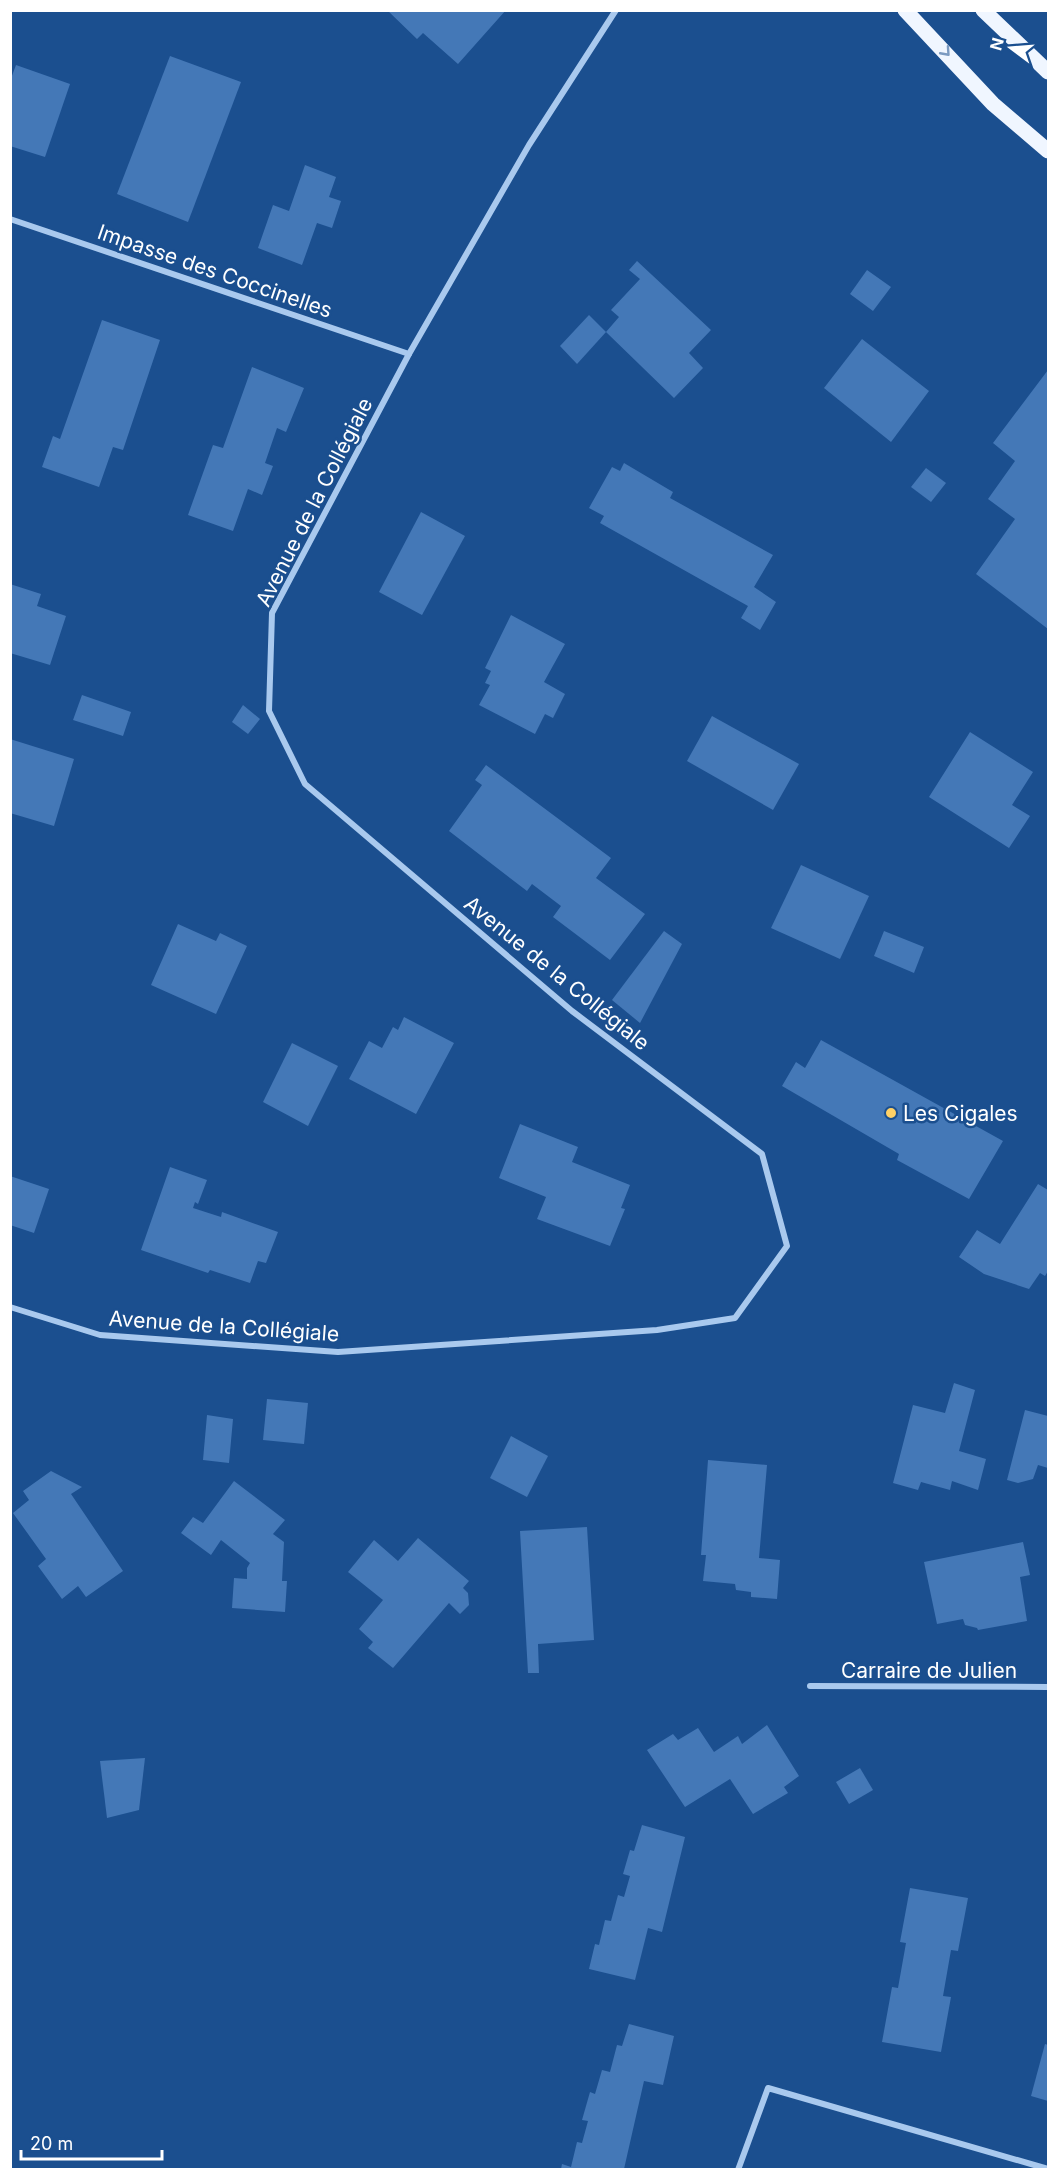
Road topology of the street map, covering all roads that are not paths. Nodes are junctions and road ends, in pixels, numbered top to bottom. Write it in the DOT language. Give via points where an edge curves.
graph roads {
  1 [pos="616,10"];
  2 [pos="905,10"];
  3 [pos="983,10"];
  4 [pos="1048,72"];
  5 [pos="1048,151"];
  6 [pos="10,219"];
  7 [pos="409,354"];
  8 [pos="10,1308"];
  9 [pos="810,1686"];
  10 [pos="1048,1687"];
  11 [pos="738,2169"];
  12 [pos="1048,2169"];
  1 -- 7 [label="street, Avenue de la Collégiale" via="529,145"];
  2 -- 5 [label="main road, one-way" via="993,104"];
  3 -- 4 [label="main road"];
  6 -- 7 [label="street, Impasse des Coccinelles"];
  7 -- 8 [label="street, Avenue de la Collégiale" via="272,613 269,711 305,784 572,1011 762,1154 787,1246 735,1318 657,1330 338,1352 100,1335"];
  9 -- 10 [label="street, Carraire de Julien"];
  11 -- 12 [label="street" via="768,2088"];
}
